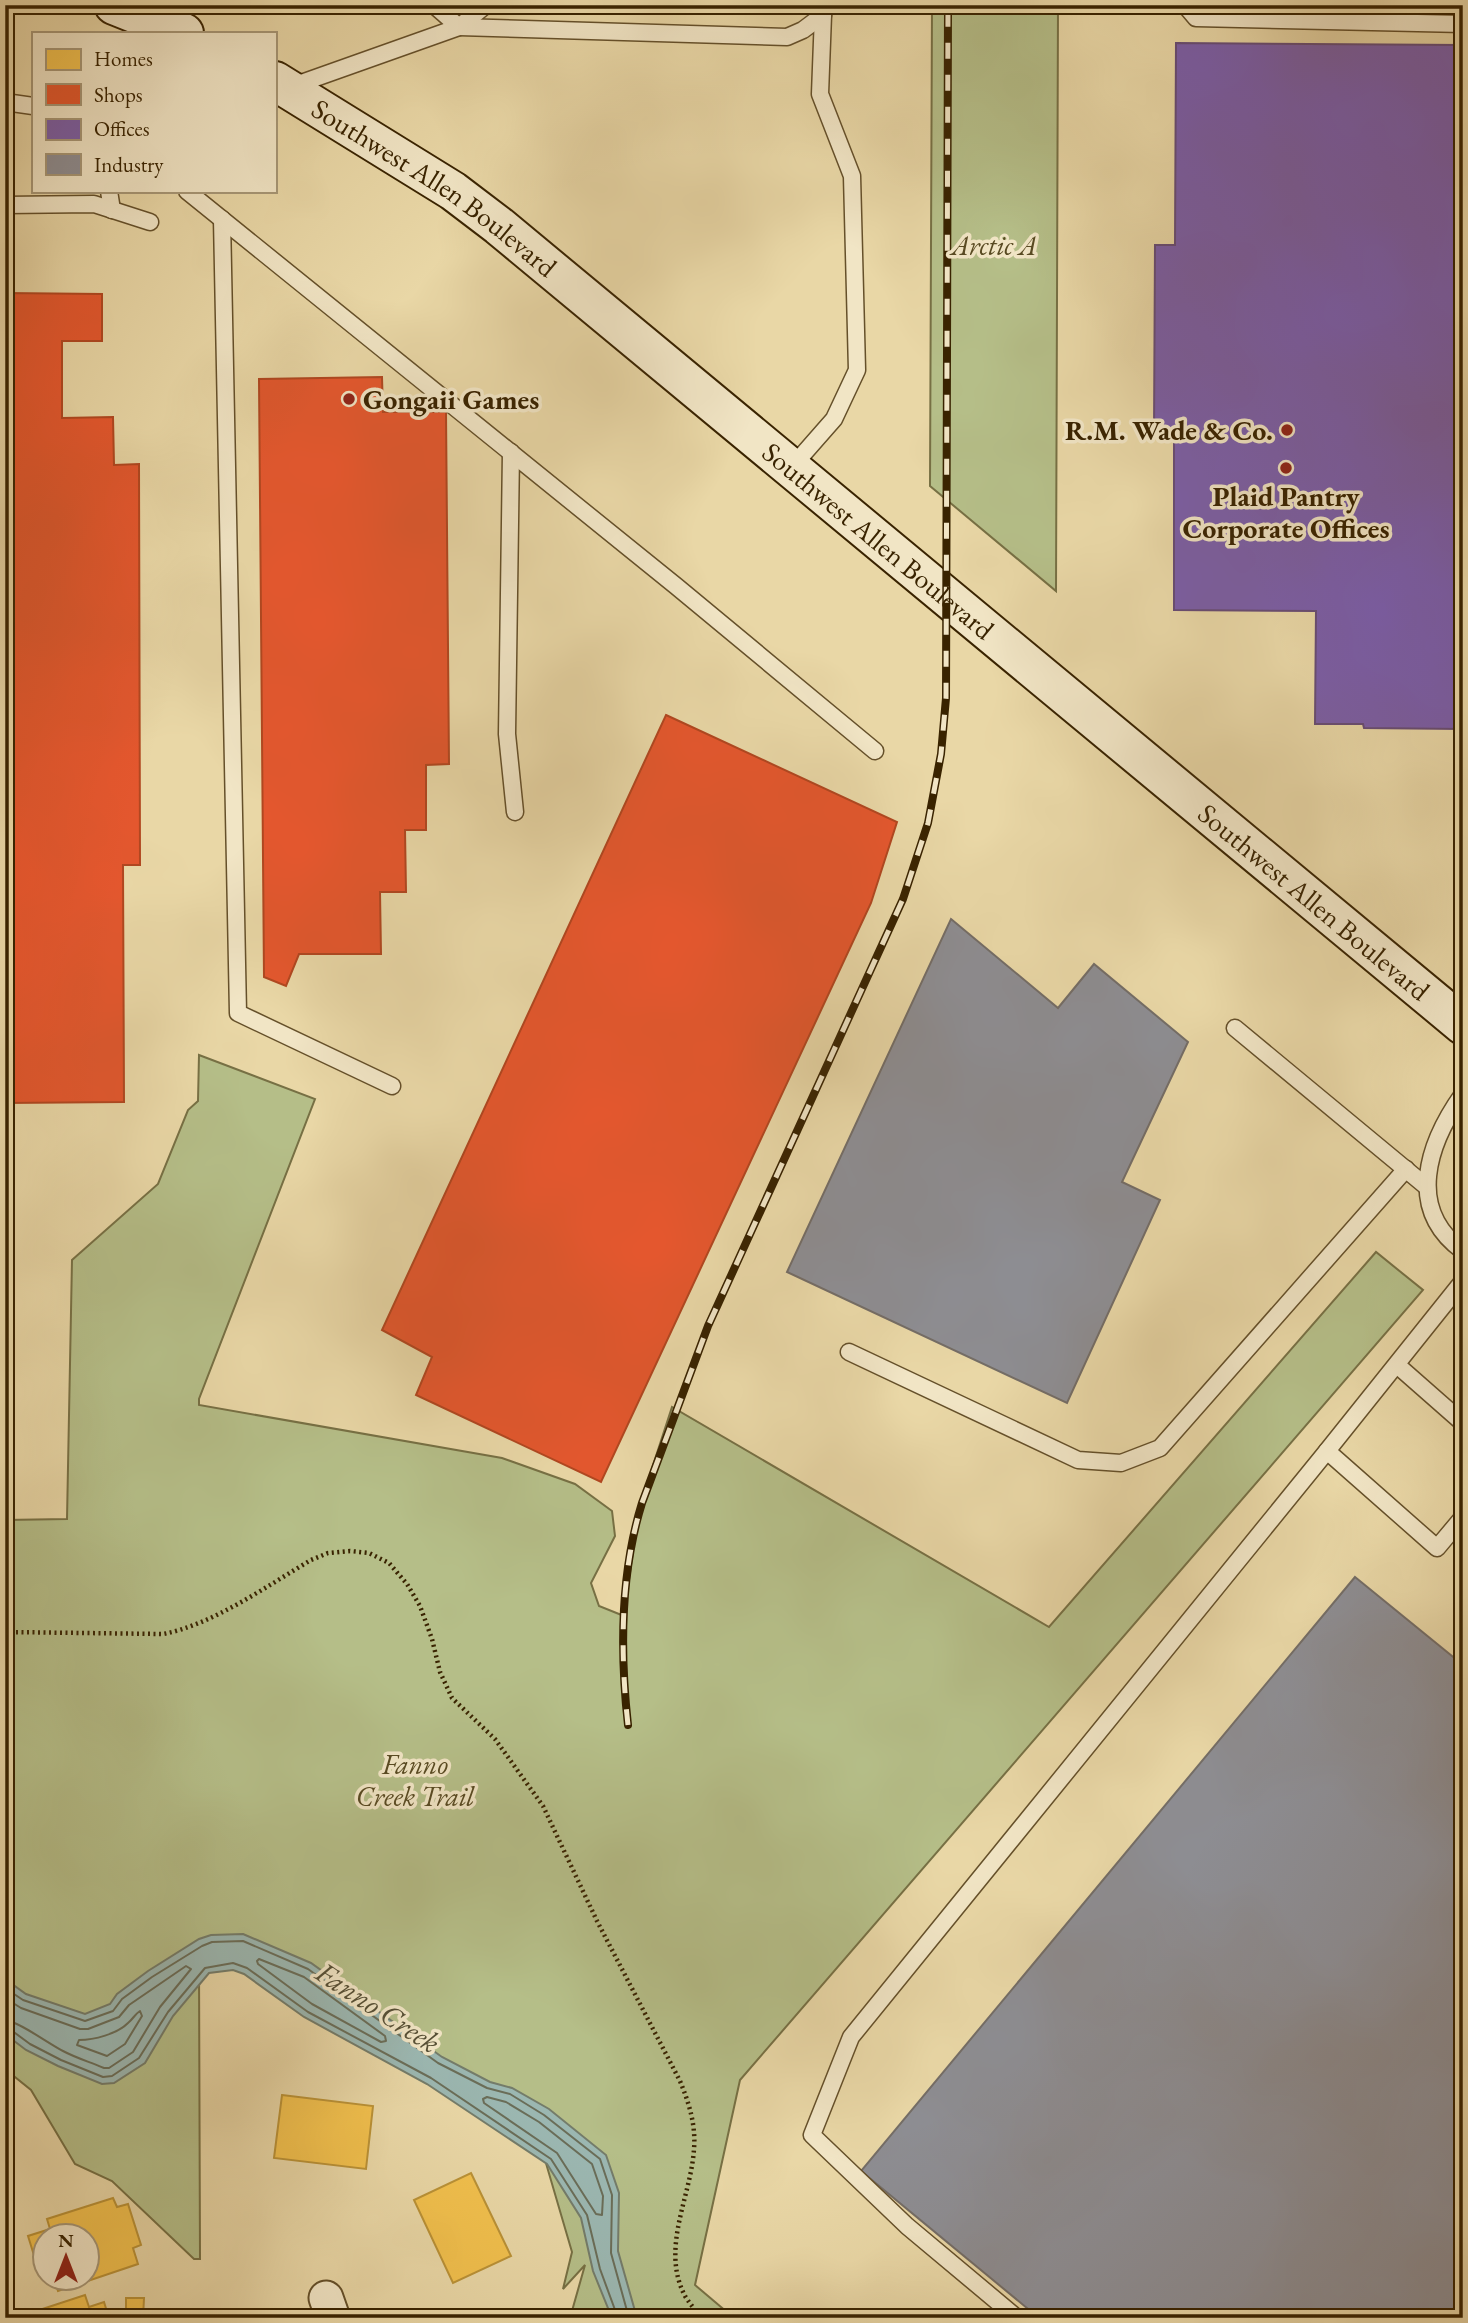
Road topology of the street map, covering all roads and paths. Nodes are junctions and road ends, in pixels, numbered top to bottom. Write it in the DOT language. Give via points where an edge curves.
graph roads {
  1 [pos="114,5"];
  2 [pos="434,5"];
  3 [pos="486,5"];
  4 [pos="1185,5"];
  5 [pos="823,10"];
  6 [pos="1463,23"];
  7 [pos="459,27"];
  8 [pos="182,32"];
  9 [pos="281,85"];
  10 [pos="5,102"];
  11 [pos="32,106"];
  12 [pos="110,192"];
  13 [pos="188,192"];
  14 [pos="5,205"];
  15 [pos="112,210"];
  16 [pos="222,219"];
  17 [pos="150,222"];
  18 [pos="511,452"];
  19 [pos="791,468"];
  20 [pos="875,751"];
  21 [pos="515,812"];
  22 [pos="1463,1024"];
  23 [pos="1235,1028"];
  24 [pos="392,1086"];
  25 [pos="1463,1094"];
  26 [pos="1406,1169"];
  27 [pos="1427,1187"];
  28 [pos="1463,1251"];
  29 [pos="1463,1281"];
  30 [pos="849,1352"];
  31 [pos="1397,1365"];
  32 [pos="1463,1423"];
  33 [pos="1327,1451"];
  34 [pos="1463,1517"];
  35 [pos="5,1632"];
  36 [pos="701,2318"];
  37 [pos="1017,2318"];
  1 -- 8 [label="main road"];
  2 -- 7 [label="lane"];
  3 -- 7 [label="lane"];
  4 -- 6 [label="lane" via="1196,18"];
  5 -- 7 [label="lane" via="803,30 786,37"];
  5 -- 19 [label="lane" via="820,94 852,176 857,370 834,419"];
  7 -- 9 [label="lane"];
  9 -- 19 [label="main road, Southwest Allen Boulevard" via="463,198"];
  10 -- 11 [label="lane"];
  12 -- 15 [label="lane"];
  13 -- 16 [label="lane"];
  14 -- 15 [label="lane" via="94,204"];
  15 -- 17 [label="lane"];
  16 -- 18 [label="lane"];
  16 -- 24 [label="lane" via="238,1013"];
  18 -- 20 [label="lane"];
  18 -- 21 [label="lane" via="507,734"];
  19 -- 22 [label="main road, Southwest Allen Boulevard"];
  23 -- 26 [label="lane"];
  25 -- 27 [label="lane" via="1435,1146"];
  26 -- 27 [label="lane"];
  26 -- 30 [label="lane" via="1160,1448 1121,1463 1078,1460"];
  27 -- 28 [label="lane" via="1432,1214 1441,1230"];
  29 -- 31 [label="lane"];
  31 -- 32 [label="lane"];
  31 -- 33 [label="lane"];
  33 -- 34 [label="lane" via="1437,1548"];
  33 -- 37 [label="lane" via="851,2037 812,2135 907,2226"];
  35 -- 36 [label="path" via="163,1634 204,1621 328,1553 369,1553 389,1563 420,1606 452,1698 495,1739 543,1806 680,2081 693,2122 694,2147 676,2232 677,2263 683,2290"];
}
